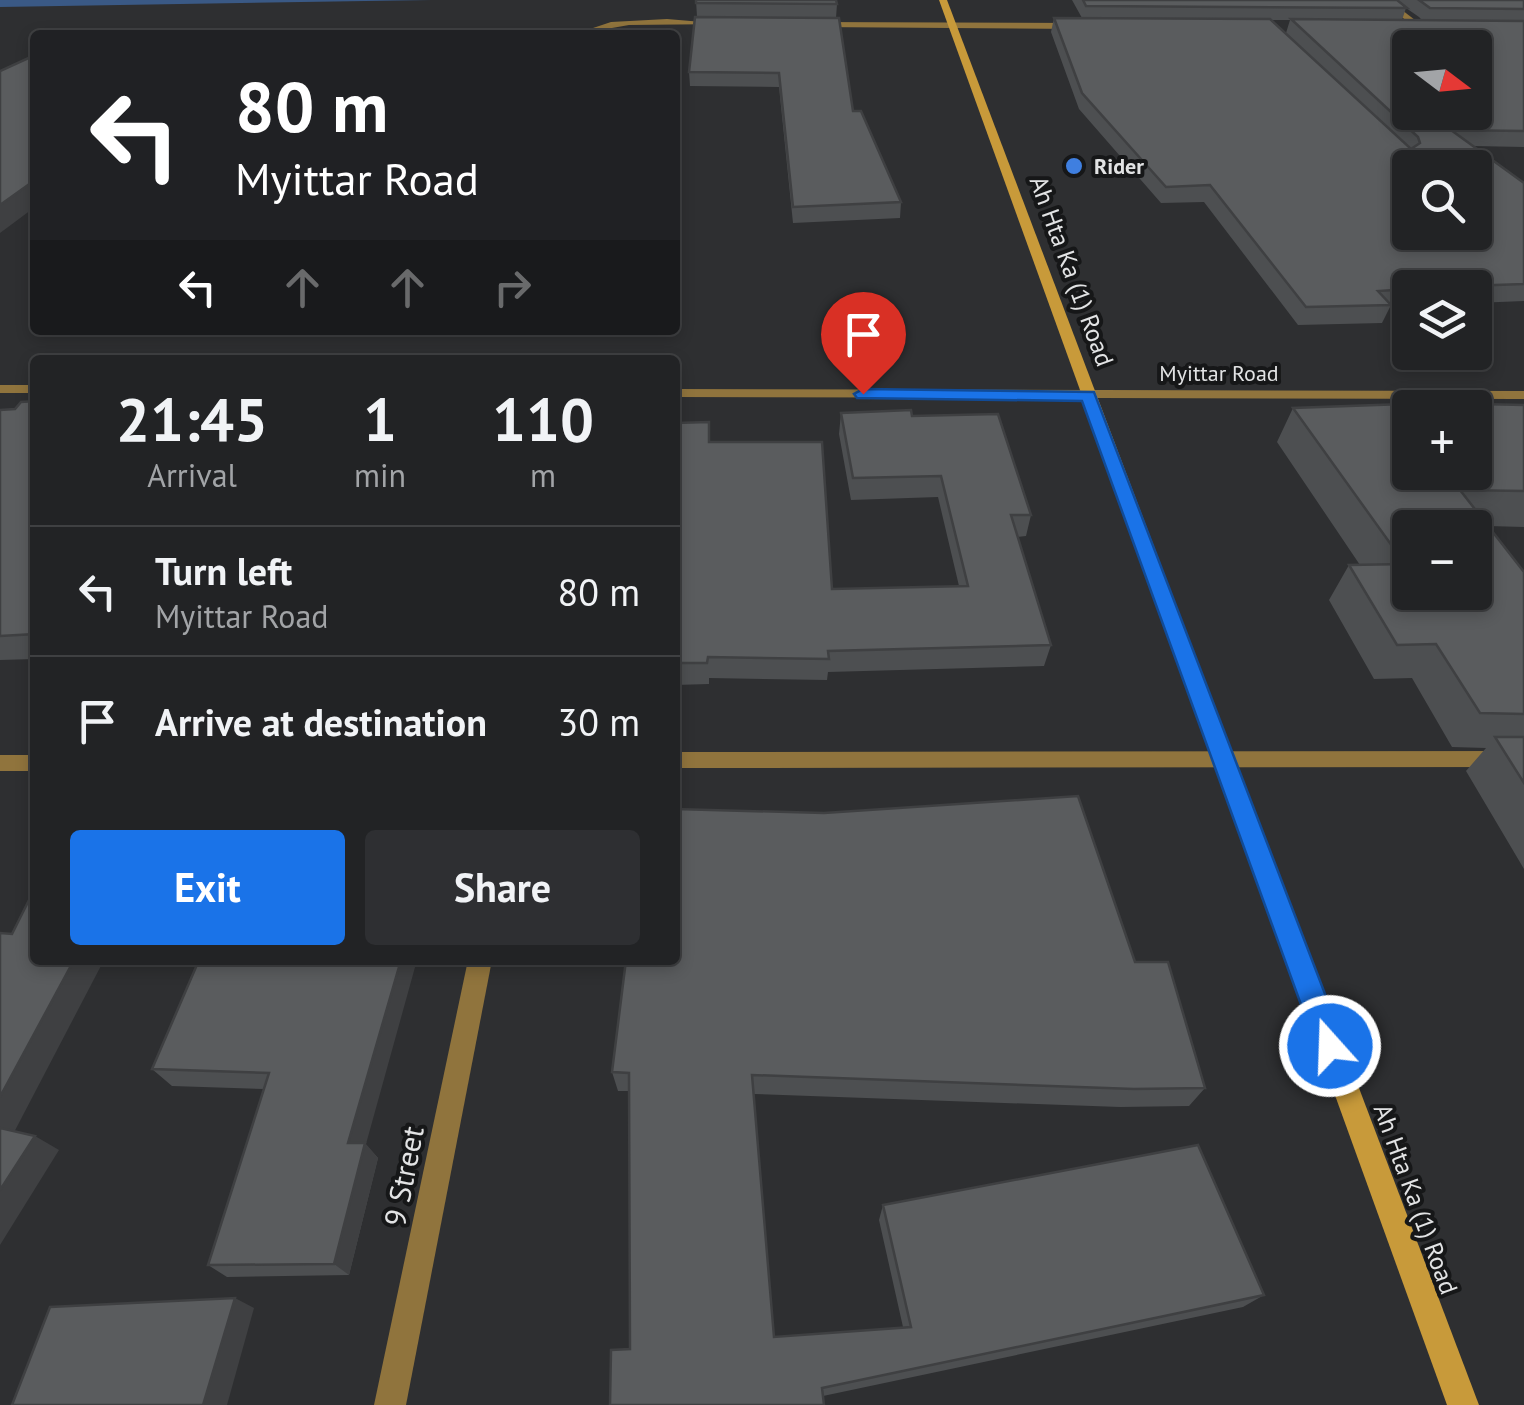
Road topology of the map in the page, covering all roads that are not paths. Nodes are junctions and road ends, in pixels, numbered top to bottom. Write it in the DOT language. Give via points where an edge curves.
graph roads {
  1 [pos="943,0"];
  2 [pos="1384,0"];
  3 [pos="740,24"];
  4 [pos="798,24"];
  5 [pos="952,25"];
  6 [pos="1090,26"];
  7 [pos="1401,27"];
  8 [pos="1420,27"];
  9 [pos="1438,27"];
  10 [pos="588,30"];
  11 [pos="0,388"];
  12 [pos="30,389"];
  13 [pos="680,393"];
  14 [pos="1524,395"];
  15 [pos="1088,396"];
  16 [pos="1524,759"];
  17 [pos="680,760"];
  18 [pos="1224,760"];
  19 [pos="0,763"];
  20 [pos="30,763"];
  21 [pos="479,965"];
  22 [pos="390,1405"];
  23 [pos="1463,1405"];
  1 -- 5 [label="street, Ah Hta Ka (1) Road"];
  2 -- 8 [label="street"];
  3 -- 10 [label="street" via="625,23"];
  4 -- 5 [label="street"];
  5 -- 6 [label="street"];
  5 -- 15 [label="street, Ah Hta Ka (1) Road"];
  7 -- 8 [label="street"];
  8 -- 9 [label="street"];
  11 -- 12 [label="street"];
  13 -- 15 [label="street, Myittar Road"];
  14 -- 15 [label="street, Myittar Road"];
  15 -- 18 [label="street, Ah Hta Ka (1) Road"];
  16 -- 18 [label="street"];
  17 -- 18 [label="street"];
  18 -- 23 [label="street, Ah Hta Ka (1) Road"];
  19 -- 20 [label="street"];
  21 -- 22 [label="street, 9 Street"];
}
